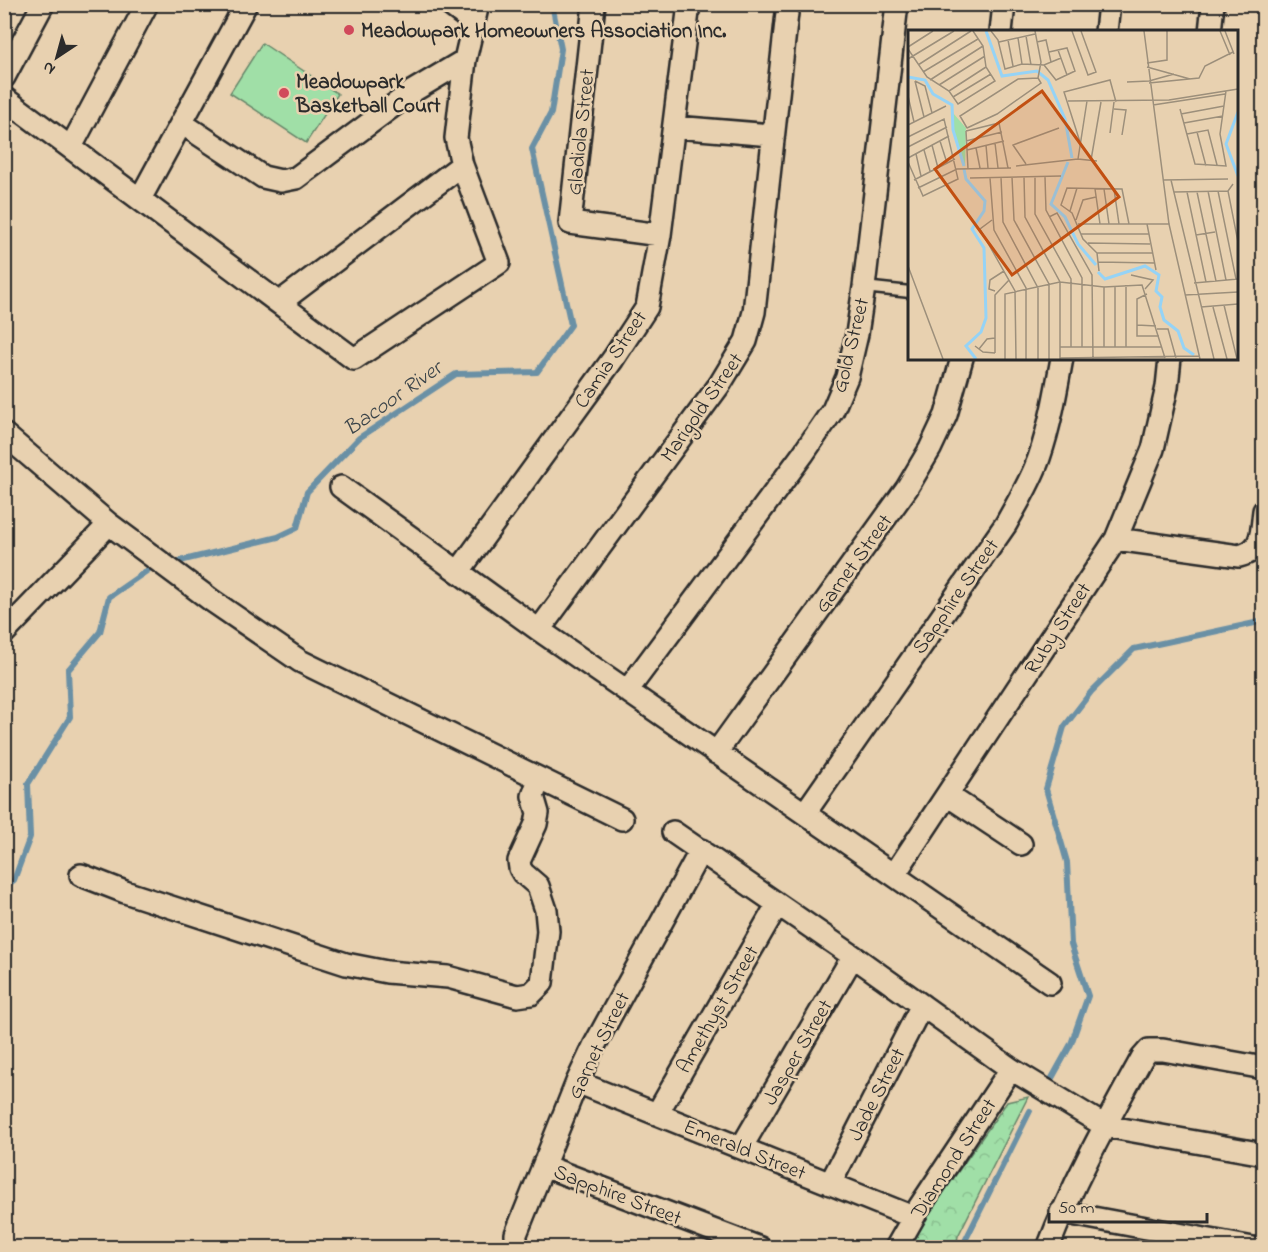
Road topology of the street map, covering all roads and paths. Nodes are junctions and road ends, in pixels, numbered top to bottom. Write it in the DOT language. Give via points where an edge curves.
graph roads {
  1 [pos="43,4"];
  2 [pos="147,4"];
  3 [pos="246,4"];
  4 [pos="449,4"];
  5 [pos="594,4"];
  6 [pos="689,4"];
  7 [pos="788,4"];
  8 [pos="897,4"];
  9 [pos="1004,4"];
  10 [pos="1109,4"];
  11 [pos="1213,4"];
  12 [pos="475,13"];
  13 [pos="1001,30"];
  14 [pos="1106,30"];
  15 [pos="1210,30"];
  16 [pos="465,60"];
  17 [pos="4,77"];
  18 [pos="4,98"];
  19 [pos="183,124"];
  20 [pos="675,127"];
  21 [pos="772,135"];
  22 [pos="71,147"];
  23 [pos="462,165"];
  24 [pos="140,199"];
  25 [pos="660,235"];
  26 [pos="864,286"];
  27 [pos="908,292"];
  28 [pos="279,303"];
  29 [pos="961,360"];
  30 [pos="1062,360"];
  31 [pos="1170,360"];
  32 [pos="7,442"];
  33 [pos="340,487"];
  34 [pos="1263,511"];
  35 [pos="109,524"];
  36 [pos="1116,539"];
  37 [pos="459,571"];
  38 [pos="539,630"];
  39 [pos="4,633"];
  40 [pos="627,691"];
  41 [pos="716,753"];
  42 [pos="538,778"];
  43 [pos="946,795"];
  44 [pos="805,813"];
  45 [pos="622,819"];
  46 [pos="673,832"];
  47 [pos="1021,844"];
  48 [pos="701,850"];
  49 [pos="81,875"];
  50 [pos="894,875"];
  51 [pos="777,904"];
  52 [pos="853,956"];
  53 [pos="1050,983"];
  54 [pos="922,1005"];
  55 [pos="1263,1068"];
  56 [pos="1011,1069"];
  57 [pos="578,1082"];
  58 [pos="657,1114"];
  59 [pos="1105,1126"];
  60 [pos="741,1148"];
  61 [pos="1263,1154"];
  62 [pos="544,1166"];
  63 [pos="830,1184"];
  64 [pos="1061,1212"];
  65 [pos="913,1217"];
  66 [pos="1145,1238"];
  67 [pos="1244,1247"];
  68 [pos="519,1248"];
  69 [pos="760,1248"];
  70 [pos="896,1248"];
  71 [pos="1048,1248"];
  1 -- 17 [label="street"];
  2 -- 22 [label="street"];
  3 -- 19 [label="street"];
  4 -- 12 [label="street"];
  5 -- 25 [label="street, Gladiola Street" via="570,223"];
  6 -- 20 [label="street, Camia Street"];
  7 -- 21 [label="street, Marigold Street"];
  8 -- 26 [label="street, Gold Street"];
  9 -- 13 [label="street"];
  10 -- 14 [label="street"];
  11 -- 15 [label="street"];
  12 -- 16 [label="street"];
  16 -- 19 [label="street" via="414,91 296,178 280,181 263,177"];
  16 -- 23 [label="street" via="456,138"];
  18 -- 22 [label="street"];
  19 -- 24 [label="street"];
  20 -- 21 [label="street"];
  20 -- 25 [label="street, Camia Street"];
  21 -- 38 [label="street, Marigold Street" via="754,312 746,341 720,384"];
  22 -- 24 [label="street"];
  23 -- 28 [label="street"];
  23 -- 28 [label="street" via="499,263 354,359"];
  24 -- 28 [label="street"];
  25 -- 37 [label="street, Camia Street" via="647,307"];
  26 -- 27 [label="lane"];
  26 -- 40 [label="street, Gold Street" via="847,377 833,410"];
  29 -- 41 [label="street, Garnet Street" via="946,415 908,488"];
  30 -- 44 [label="street, Sapphire Street" via="1051,417 1026,488"];
  31 -- 36 [label="street, Ruby Street" via="1153,449"];
  32 -- 35 [label="street"];
  33 -- 37 [label="street"];
  34 -- 36 [label="street" via="1260,539 1249,554 1239,556"];
  35 -- 39 [label="street"];
  35 -- 42 [label="street" via="300,661"];
  36 -- 43 [label="street, Ruby Street"];
  37 -- 38 [label="street"];
  38 -- 40 [label="street"];
  40 -- 41 [label="street"];
  41 -- 44 [label="street"];
  42 -- 45 [label="street"];
  42 -- 49 [label="street" via="533,793 538,813 536,824 519,861 520,868 538,886 548,931 542,983 531,994 517,996 448,977 346,964"];
  43 -- 47 [label="street"];
  43 -- 50 [label="street, Ruby Street"];
  44 -- 50 [label="street"];
  46 -- 48 [label="street"];
  48 -- 51 [label="street"];
  48 -- 57 [label="street, Garnet Street"];
  50 -- 53 [label="street"];
  51 -- 52 [label="street"];
  51 -- 58 [label="street, Amethyst Street"];
  52 -- 54 [label="street"];
  52 -- 60 [label="street, Jasper Street"];
  54 -- 56 [label="street"];
  54 -- 63 [label="street, Jade Street"];
  55 -- 59 [label="street" via="1149,1050"];
  56 -- 59 [label="street"];
  56 -- 65 [label="street, Diamond Street"];
  57 -- 58 [label="street, Emerald Street"];
  57 -- 62 [label="street, Garnet Street"];
  58 -- 60 [label="street, Emerald Street"];
  59 -- 61 [label="street"];
  59 -- 64 [label="street"];
  60 -- 63 [label="street, Emerald Street"];
  62 -- 68 [label="street, Garnet Street" via="516,1234"];
  62 -- 69 [label="street, Sapphire Street"];
  63 -- 65 [label="street, Emerald Street"];
  64 -- 66 [label="street"];
  64 -- 71 [label="street"];
  65 -- 70 [label="street, Diamond Street"];
  66 -- 67 [label="street"];
}
